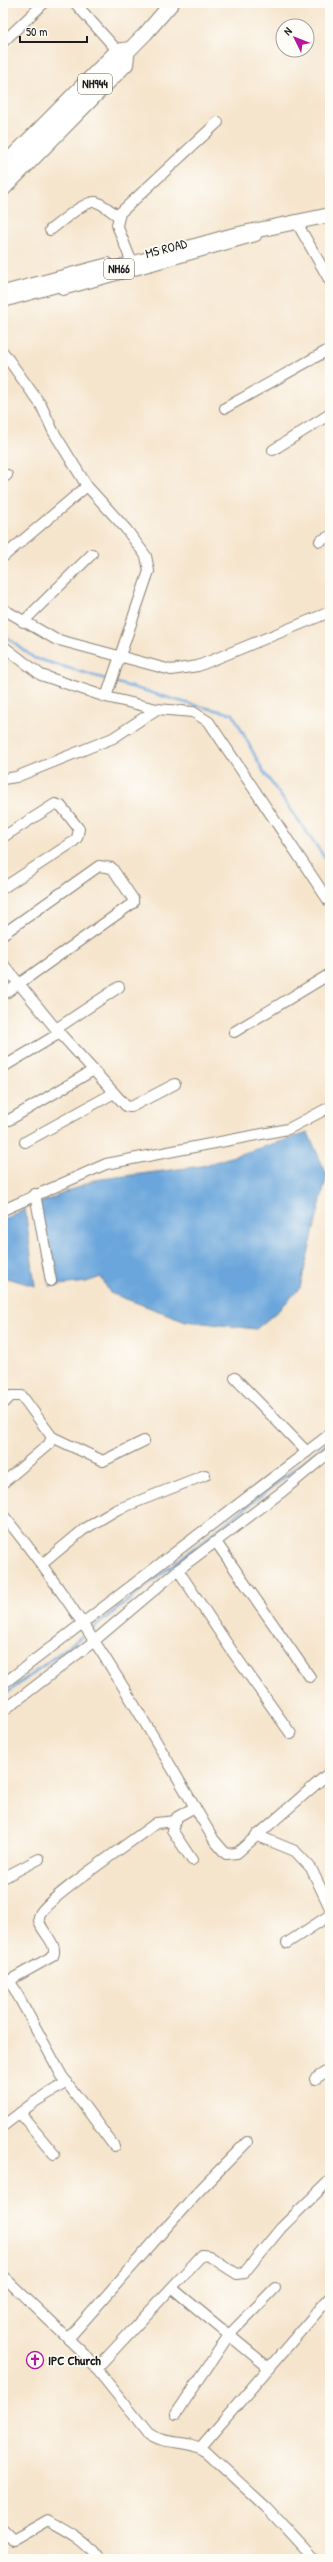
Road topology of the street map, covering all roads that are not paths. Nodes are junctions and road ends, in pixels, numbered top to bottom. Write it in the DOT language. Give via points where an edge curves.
graph roads {
  1 [pos="44,3"];
  2 [pos="75,3"];
  3 [pos="161,3"];
  4 [pos="172,3"];
  5 [pos="3,42"];
  6 [pos="123,48"];
  7 [pos="218,122"];
  8 [pos="3,163"];
  9 [pos="3,178"];
  10 [pos="3,192"];
  11 [pos="330,215"];
  12 [pos="118,216"];
  13 [pos="290,225"];
  14 [pos="50,230"];
  15 [pos="130,258"];
  16 [pos="330,281"];
  17 [pos="3,290"];
  18 [pos="3,300"];
  19 [pos="3,306"];
  20 [pos="330,349"];
  21 [pos="3,352"];
  22 [pos="225,408"];
  23 [pos="330,414"];
  24 [pos="273,450"];
  25 [pos="87,486"];
  26 [pos="330,536"];
  27 [pos="320,541"];
  28 [pos="92,554"];
  29 [pos="3,557"];
  30 [pos="3,609"];
  31 [pos="330,612"];
  32 [pos="23,622"];
  33 [pos="3,646"];
  34 [pos="120,656"];
  35 [pos="106,697"];
  36 [pos="157,709"];
  37 [pos="3,779"];
  38 [pos="3,837"];
  39 [pos="3,888"];
  40 [pos="330,903"];
  41 [pos="3,934"];
  42 [pos="3,964"];
  43 [pos="330,974"];
  44 [pos="20,983"];
  45 [pos="119,987"];
  46 [pos="3,995"];
  47 [pos="58,1031"];
  48 [pos="234,1032"];
  49 [pos="3,1067"];
  50 [pos="92,1071"];
  51 [pos="174,1084"];
  52 [pos="114,1093"];
  53 [pos="330,1107"];
  54 [pos="9,1120"];
  55 [pos="25,1142"];
  56 [pos="35,1194"];
  57 [pos="3,1210"];
  58 [pos="51,1282"];
  59 [pos="235,1378"];
  60 [pos="3,1404"];
  61 [pos="330,1434"];
  62 [pos="52,1437"];
  63 [pos="144,1441"];
  64 [pos="307,1452"];
  65 [pos="330,1453"];
  66 [pos="205,1476"];
  67 [pos="3,1483"];
  68 [pos="3,1515"];
  69 [pos="216,1542"];
  70 [pos="41,1565"];
  71 [pos="178,1570"];
  72 [pos="81,1625"];
  73 [pos="93,1642"];
  74 [pos="310,1677"];
  75 [pos="3,1684"];
  76 [pos="3,1712"];
  77 [pos="291,1734"];
  78 [pos="330,1772"];
  79 [pos="195,1808"];
  80 [pos="176,1821"];
  81 [pos="256,1835"];
  82 [pos="39,1859"];
  83 [pos="192,1860"];
  84 [pos="3,1878"];
  85 [pos="330,1908"];
  86 [pos="330,1915"];
  87 [pos="287,1943"];
  88 [pos="6,1983"];
  89 [pos="330,2069"];
  90 [pos="315,2079"];
  91 [pos="66,2082"];
  92 [pos="20,2113"];
  93 [pos="3,2126"];
  94 [pos="247,2142"];
  95 [pos="114,2146"];
  96 [pos="54,2154"];
  97 [pos="330,2180"];
  98 [pos="3,2276"];
  99 [pos="172,2288"];
  100 [pos="274,2288"];
  101 [pos="330,2297"];
  102 [pos="230,2335"];
  103 [pos="68,2339"];
  104 [pos="269,2368"];
  105 [pos="96,2369"];
  106 [pos="176,2414"];
  107 [pos="200,2448"];
  108 [pos="3,2530"];
  109 [pos="98,2559"];
  110 [pos="314,2559"];
  1 -- 5 [label="street"];
  2 -- 6 [label="street"];
  3 -- 6 [label="highway, NH944"];
  4 -- 6 [label="highway, NH944" via="146,33"];
  6 -- 8 [label="street"];
  6 -- 9 [label="highway, NH944" via="61,121"];
  6 -- 10 [label="street" via="128,65"];
  7 -- 12 [label="street"];
  11 -- 13 [label="highway, NH66"];
  12 -- 14 [label="street" via="98,202 92,202 83,205"];
  12 -- 15 [label="street" via="117,225"];
  13 -- 15 [label="street, MS ROAD" via="237,229"];
  13 -- 16 [label="street"];
  13 -- 18 [label="highway, NH66" via="234,236"];
  13 -- 19 [label="street" via="156,265"];
  15 -- 17 [label="street, MS ROAD"];
  20 -- 22 [label="street"];
  21 -- 25 [label="street" via="41,405"];
  23 -- 24 [label="street"];
  25 -- 29 [label="street"];
  25 -- 34 [label="street" via="126,529 149,561 149,571"];
  26 -- 27 [label="street"];
  28 -- 32 [label="street"];
  30 -- 32 [label="street"];
  31 -- 34 [label="street" via="185,669 171,670"];
  32 -- 34 [label="street" via="55,639"];
  33 -- 35 [label="street" via="41,675"];
  34 -- 35 [label="street"];
  35 -- 36 [label="street"];
  36 -- 37 [label="street" via="113,738 16,777"];
  36 -- 40 [label="street" via="193,712 209,722"];
  38 -- 39 [label="street" via="55,804 61,806 79,829 73,842"];
  41 -- 44 [label="street" via="99,866 112,868 133,899 132,903"];
  42 -- 44 [label="street"];
  43 -- 48 [label="street"];
  44 -- 46 [label="street"];
  44 -- 47 [label="street"];
  45 -- 47 [label="street"];
  47 -- 49 [label="street"];
  47 -- 50 [label="street"];
  50 -- 52 [label="street"];
  50 -- 54 [label="street"];
  51 -- 52 [label="street" via="131,1107 122,1104"];
  52 -- 55 [label="street"];
  53 -- 56 [label="street" via="288,1129 106,1164"];
  56 -- 57 [label="street"];
  56 -- 58 [label="street"];
  59 -- 64 [label="street"];
  60 -- 62 [label="street" via="11,1396 22,1396"];
  61 -- 64 [label="street"];
  62 -- 63 [label="street" via="103,1461"];
  62 -- 67 [label="street" via="48,1444"];
  64 -- 72 [label="street"];
  65 -- 69 [label="street"];
  66 -- 70 [label="street" via="116,1510 84,1530"];
  68 -- 70 [label="street"];
  69 -- 71 [label="street"];
  69 -- 74 [label="street"];
  70 -- 72 [label="street"];
  71 -- 73 [label="street"];
  71 -- 77 [label="street"];
  72 -- 73 [label="street"];
  72 -- 75 [label="street"];
  73 -- 76 [label="street"];
  73 -- 79 [label="street"];
  78 -- 81 [label="street"];
  79 -- 80 [label="street" via="177,1817"];
  79 -- 81 [label="street" via="214,1840 226,1854 237,1853"];
  80 -- 83 [label="street" via="172,1830"];
  80 -- 88 [label="street" via="156,1823 41,1912 39,1920 55,1952 48,1959"];
  81 -- 85 [label="street" via="295,1851 311,1868"];
  82 -- 84 [label="street"];
  86 -- 87 [label="street"];
  88 -- 91 [label="street"];
  89 -- 90 [label="street"];
  91 -- 92 [label="street"];
  91 -- 95 [label="street"];
  92 -- 93 [label="street"];
  92 -- 96 [label="street"];
  94 -- 103 [label="street" via="196,2194"];
  97 -- 99 [label="street" via="281,2228 244,2273 237,2274 205,2254"];
  98 -- 103 [label="street"];
  99 -- 102 [label="street"];
  99 -- 105 [label="street"];
  100 -- 102 [label="street"];
  101 -- 104 [label="street"];
  102 -- 104 [label="street"];
  102 -- 106 [label="street"];
  103 -- 105 [label="street"];
  104 -- 107 [label="street"];
  105 -- 107 [label="street" via="148,2433 157,2440 179,2441"];
  107 -- 110 [label="street" via="220,2462"];
  108 -- 109 [label="street" via="13,2540 48,2520 72,2533 90,2547"];
}
